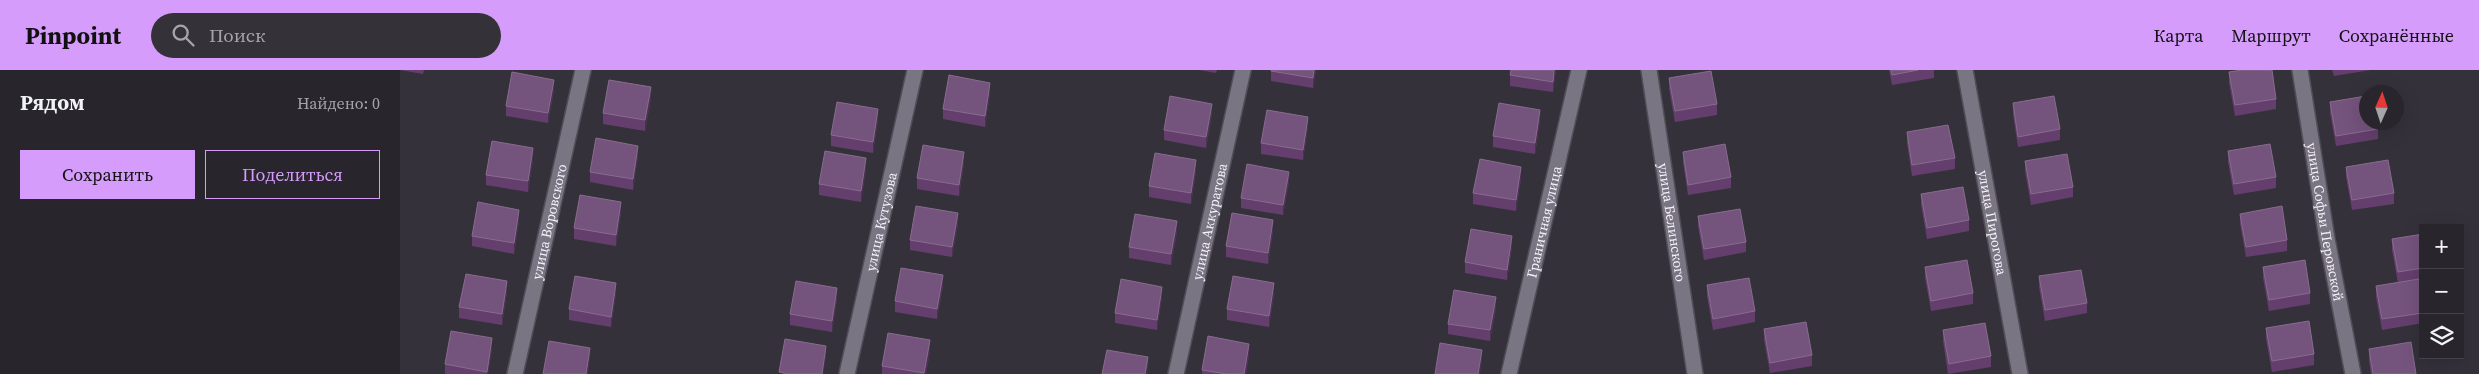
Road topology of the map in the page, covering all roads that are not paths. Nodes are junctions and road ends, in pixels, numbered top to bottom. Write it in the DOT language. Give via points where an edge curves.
graph roads {
  1 [pos="582,70"];
  2 [pos="915,70"];
  3 [pos="1243,70"];
  4 [pos="1579,70"];
  5 [pos="1649,70"];
  6 [pos="1965,70"];
  7 [pos="2300,70"];
  8 [pos="515,374"];
  9 [pos="847,374"];
  10 [pos="1176,374"];
  11 [pos="1509,374"];
  12 [pos="1695,374"];
  13 [pos="2020,374"];
  14 [pos="2353,374"];
  1 -- 8 [label="street, улица Воровского"];
  2 -- 9 [label="street, улица Кутузова"];
  3 -- 10 [label="street, улица Аккуратова"];
  4 -- 11 [label="street, Граничная улица"];
  5 -- 12 [label="street, улица Белинского"];
  6 -- 13 [label="street, улица Пирогова"];
  7 -- 14 [label="street, улица Софьи Перовской"];
}
